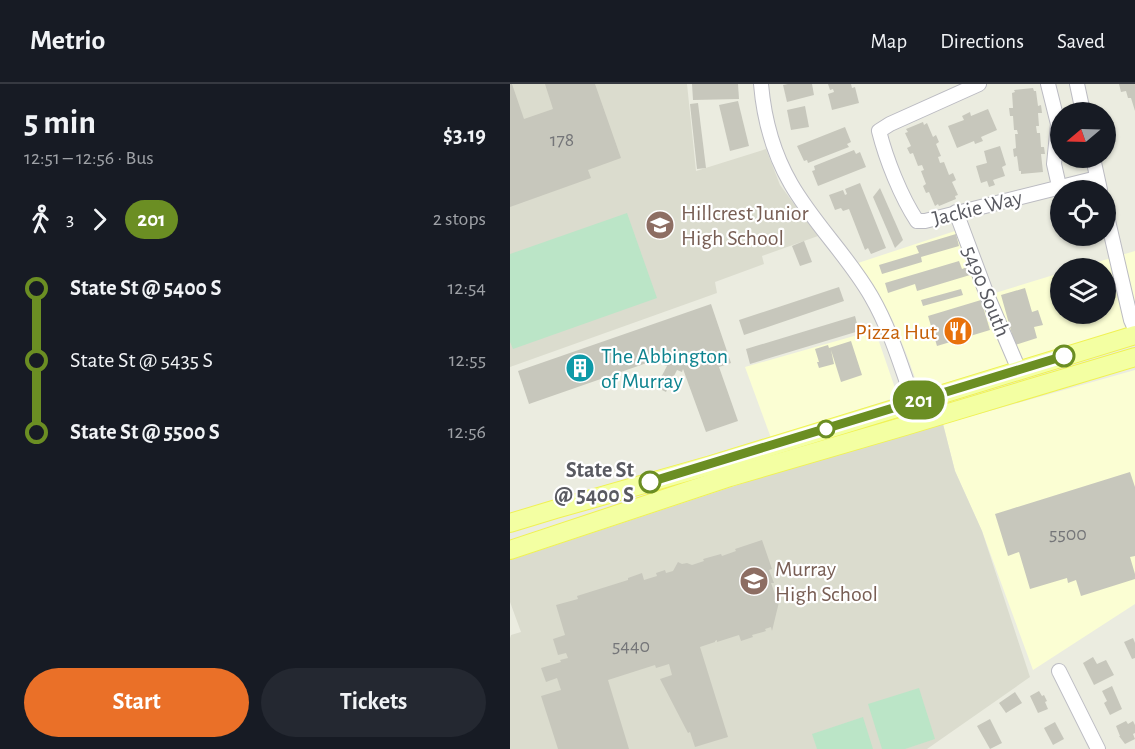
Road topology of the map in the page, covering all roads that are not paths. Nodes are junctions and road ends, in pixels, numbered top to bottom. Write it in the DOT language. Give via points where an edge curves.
graph roads {
  1 [pos="761,84"];
  2 [pos="979,84"];
  3 [pos="1048,84"];
  4 [pos="1077,84"];
  5 [pos="1081,102"];
  6 [pos="1058,180"];
  7 [pos="1050,188"];
  8 [pos="956,212"];
  9 [pos="1114,246"];
  10 [pos="1135,329"];
  11 [pos="1135,335"];
  12 [pos="1135,357"];
  13 [pos="1019,370"];
  14 [pos="914,402"];
  15 [pos="921,422"];
  16 [pos="510,523"];
  17 [pos="510,550"];
  18 [pos="1059,671"];
  19 [pos="1098,749"];
  1 -- 14 [label="street" via="766,123 784,171 872,298"];
  2 -- 8 [label="street, Jackie Way" via="879,131 917,221"];
  3 -- 6 [label="street" via="1058,124 1054,164"];
  4 -- 5 [label="street"];
  7 -- 8 [label="street, Jackie Way"];
  8 -- 13 [label="street, 5490 South"];
  9 -- 10 [label="street"];
  11 -- 13 [label="main road"];
  12 -- 15 [label="main road"];
  13 -- 14 [label="main road"];
  14 -- 15 [label="street"];
  14 -- 16 [label="main road"];
  15 -- 17 [label="main road" via="730,477"];
  18 -- 19 [label="street"];
}
